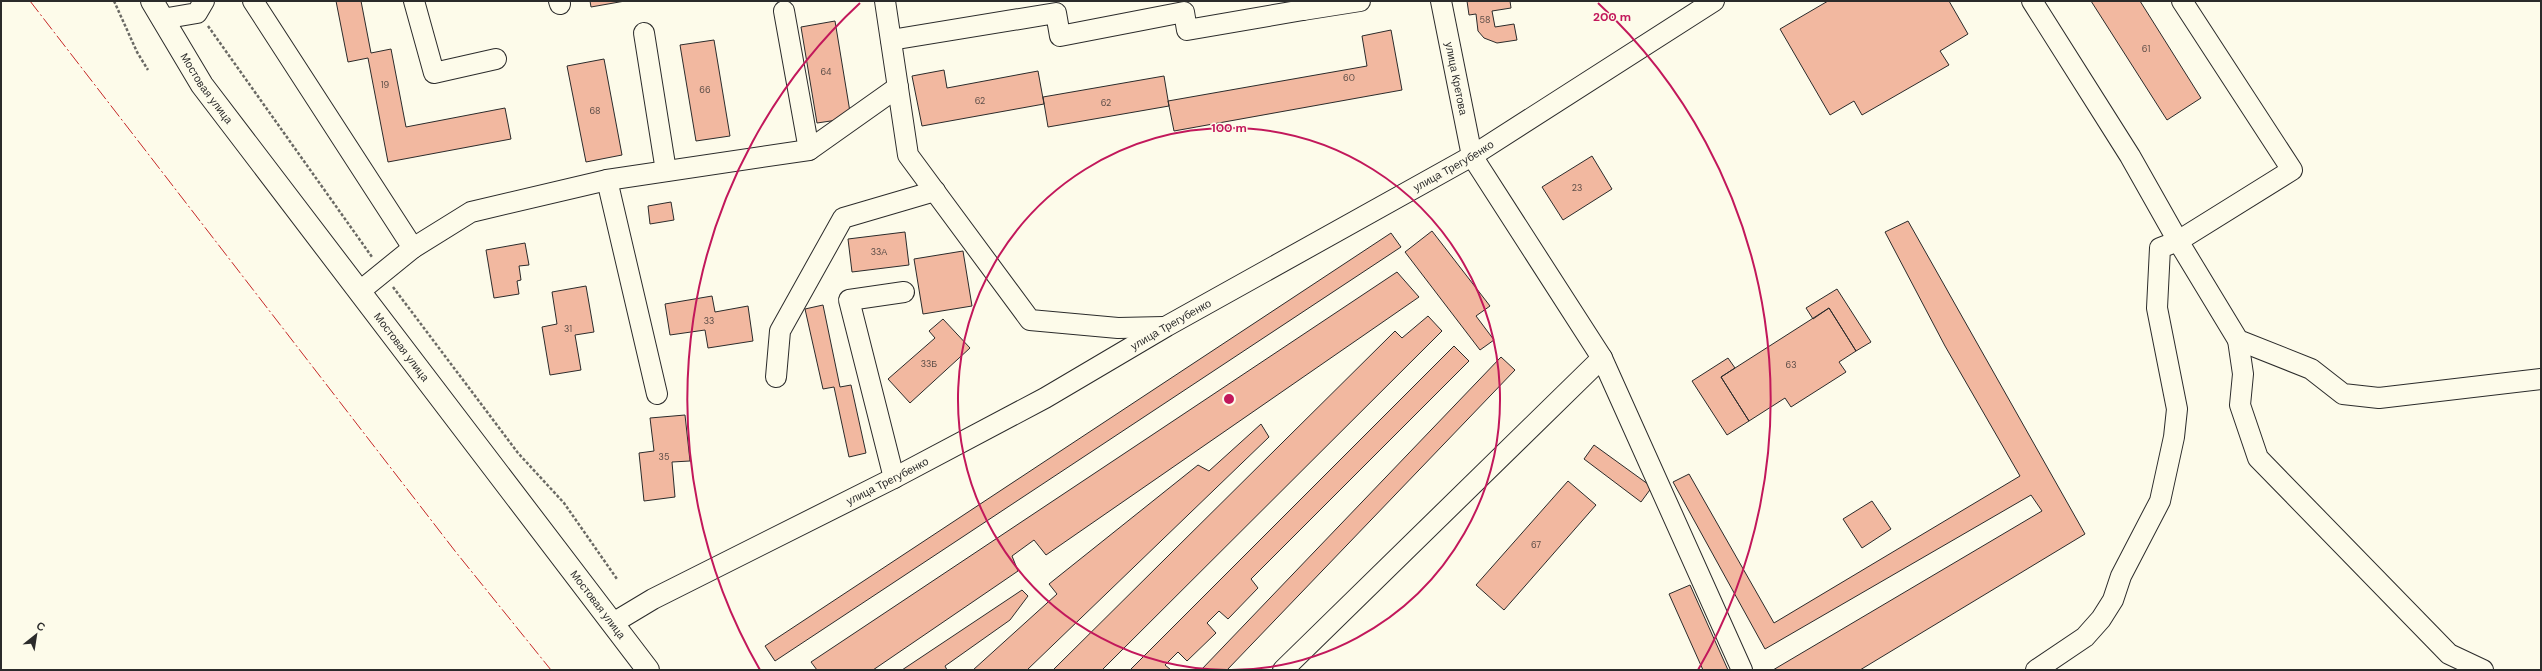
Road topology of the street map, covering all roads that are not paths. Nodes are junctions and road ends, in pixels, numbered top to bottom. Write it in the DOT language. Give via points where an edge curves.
graph roads {
  1 [pos="147,1"];
  2 [pos="254,1"];
  3 [pos="414,1"];
  4 [pos="885,1"];
  5 [pos="1360,1"];
  6 [pos="1441,1"];
  7 [pos="1714,1"];
  8 [pos="2032,1"];
  9 [pos="2182,1"];
  10 [pos="1302,6"];
  11 [pos="200,7"];
  12 [pos="157,10"];
  13 [pos="784,11"];
  14 [pos="644,33"];
  15 [pos="891,40"];
  16 [pos="496,59"];
  17 [pos="898,87"];
  18 [pos="809,150"];
  19 [pos="1472,156"];
  20 [pos="666,172"];
  21 [pos="607,180"];
  22 [pos="935,191"];
  23 [pos="2178,241"];
  24 [pos="413,248"];
  25 [pos="360,291"];
  26 [pos="904,292"];
  27 [pos="1167,326"];
  28 [pos="2238,340"];
  29 [pos="1602,358"];
  30 [pos="776,377"];
  31 [pos="2541,379"];
  32 [pos="656,394"];
  33 [pos="894,478"];
  34 [pos="613,623"];
  35 [pos="648,670"];
  36 [pos="1283,670"];
  37 [pos="1742,670"];
  38 [pos="2036,670"];
  39 [pos="2483,670"];
  1 -- 12 [label="main road, Мостовая улица"];
  2 -- 24 [label="street"];
  3 -- 16 [label="street" via="434,73"];
  4 -- 15 [label="street"];
  5 -- 10 [label="street"];
  6 -- 19 [label="street, улица Кретова"];
  7 -- 19 [label="street, улица Трегубенко"];
  8 -- 23 [label="street" via="2130,156"];
  9 -- 23 [label="street" via="2292,170"];
  10 -- 15 [label="street" via="1187,30 1184,12 1060,36 1056,13"];
  11 -- 12 [label="street"];
  12 -- 25 [label="main road, Мостовая улица" via="202,85"];
  13 -- 18 [label="street"];
  14 -- 20 [label="street"];
  15 -- 17 [label="street"];
  17 -- 18 [label="street"];
  17 -- 22 [label="street" via="908,155"];
  18 -- 20 [label="street"];
  19 -- 27 [label="street, улица Трегубенко"];
  19 -- 29 [label="street"];
  20 -- 21 [label="street"];
  21 -- 24 [label="street" via="471,212"];
  21 -- 32 [label="street"];
  22 -- 27 [label="street" via="1030,320 1118,328"];
  22 -- 30 [label="street" via="843,218 780,331"];
  23 -- 28 [label="street"];
  23 -- 38 [label="street" via="2160,248 2157,308 2177,409 2174,437 2160,500 2121,576 2113,600 2101,619 2085,637"];
  24 -- 25 [label="street"];
  25 -- 34 [label="main road, Мостовая улица"];
  26 -- 33 [label="street" via="849,300"];
  27 -- 33 [label="street, улица Трегубенко" via="1045,398"];
  28 -- 31 [label="street" via="2311,369 2343,394 2372,397"];
  28 -- 39 [label="street" via="2243,374 2240,406 2258,458 2449,654"];
  29 -- 36 [label="street"];
  29 -- 37 [label="street"];
  33 -- 34 [label="street, улица Трегубенко" via="653,599"];
  34 -- 35 [label="main road, Мостовая улица"];
}
